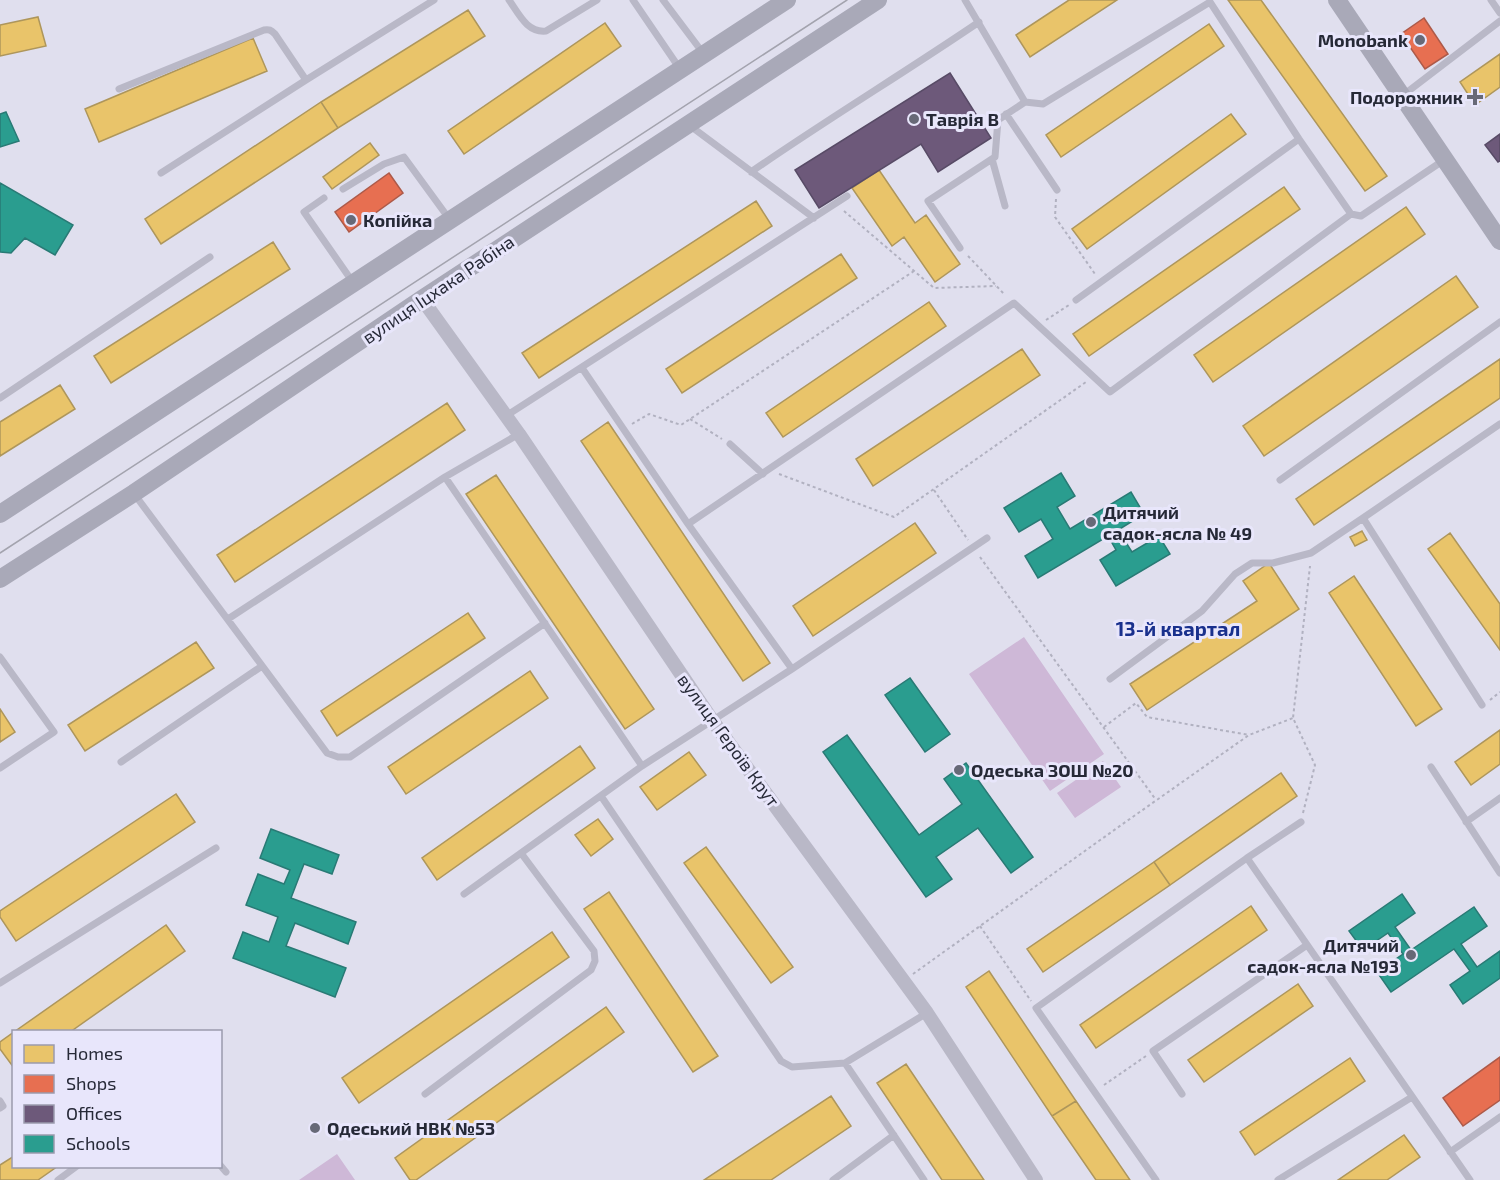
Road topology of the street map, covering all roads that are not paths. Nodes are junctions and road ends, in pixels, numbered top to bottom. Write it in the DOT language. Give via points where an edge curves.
graph roads {
  1 [pos="434,0"];
  2 [pos="509,0"];
  3 [pos="597,0"];
  4 [pos="633,0"];
  5 [pos="663,0"];
  6 [pos="787,0"];
  7 [pos="878,0"];
  8 [pos="965,0"];
  9 [pos="1337,0"];
  10 [pos="1491,0"];
  11 [pos="1500,13"];
  12 [pos="1500,21"];
  13 [pos="979,22"];
  14 [pos="703,54"];
  15 [pos="680,69"];
  16 [pos="306,80"];
  17 [pos="119,89"];
  18 [pos="1401,96"];
  19 [pos="1025,102"];
  20 [pos="1006,114"];
  21 [pos="687,124"];
  22 [pos="1299,139"];
  23 [pos="992,159"];
  24 [pos="1444,160"];
  25 [pos="752,172"];
  26 [pos="161,173"];
  27 [pos="343,189"];
  28 [pos="1057,190"];
  29 [pos="847,196"];
  30 [pos="324,198"];
  31 [pos="1005,206"];
  32 [pos="1351,214"];
  33 [pos="814,218"];
  34 [pos="450,220"];
  35 [pos="1500,241"];
  36 [pos="960,248"];
  37 [pos="210,256"];
  38 [pos="353,284"];
  39 [pos="422,299"];
  40 [pos="1076,300"];
  41 [pos="1500,322"];
  42 [pos="582,368"];
  43 [pos="0,398"];
  44 [pos="506,416"];
  45 [pos="1499,428"];
  46 [pos="519,434"];
  47 [pos="730,444"];
  48 [pos="766,472"];
  49 [pos="446,477"];
  50 [pos="1280,480"];
  51 [pos="134,493"];
  52 [pos="0,514"];
  53 [pos="1363,519"];
  54 [pos="688,524"];
  55 [pos="987,538"];
  56 [pos="0,579"];
  57 [pos="228,619"];
  58 [pos="545,623"];
  59 [pos="0,657"];
  60 [pos="262,666"];
  61 [pos="792,669"];
  62 [pos="1110,679"];
  63 [pos="1482,705"];
  64 [pos="712,720"];
  65 [pos="122,762"];
  66 [pos="642,766"];
  67 [pos="1431,767"];
  68 [pos="0,768"];
  69 [pos="601,796"];
  70 [pos="1500,798"];
  71 [pos="1301,822"];
  72 [pos="1467,822"];
  73 [pos="216,848"];
  74 [pos="521,853"];
  75 [pos="1247,858"];
  76 [pos="1500,873"];
  77 [pos="464,894"];
  78 [pos="1307,945"];
  79 [pos="0,982"];
  80 [pos="927,1013"];
  81 [pos="845,1063"];
  82 [pos="425,1094"];
  83 [pos="1182,1094"];
  84 [pos="1412,1097"];
  85 [pos="0,1101"];
  86 [pos="0,1108"];
  87 [pos="1500,1117"];
  88 [pos="894,1135"];
  89 [pos="1450,1152"];
  90 [pos="222,1167"];
  91 [pos="76,1168"];
  92 [pos="226,1172"];
  93 [pos="58,1180"];
  94 [pos="833,1180"];
  95 [pos="924,1180"];
  96 [pos="1036,1180"];
  97 [pos="1156,1180"];
  98 [pos="1278,1180"];
  99 [pos="1470,1180"];
  1 -- 16 [label="lane"];
  2 -- 3 [label="lane" via="527,26 538,32"];
  4 -- 15 [label="lane"];
  5 -- 14 [label="lane"];
  6 -- 14 [label="main road"];
  7 -- 21 [label="main road, вулиця Іцхака Рабіна"];
  8 -- 13 [label="lane"];
  9 -- 18 [label="main road"];
  10 -- 11 [label="lane"];
  12 -- 18 [label="lane"];
  13 -- 19 [label="lane"];
  13 -- 25 [label="lane"];
  14 -- 15 [label="main road"];
  15 -- 34 [label="main road"];
  16 -- 17 [label="lane" via="268,29"];
  16 -- 26 [label="lane"];
  18 -- 24 [label="main road"];
  19 -- 20 [label="lane"];
  19 -- 22 [label="lane" via="1043,104 1210,2"];
  20 -- 23 [label="lane" via="998,120"];
  20 -- 28 [label="lane"];
  21 -- 25 [label="lane"];
  21 -- 39 [label="main road, вулиця Іцхака Рабіна"];
  22 -- 32 [label="lane"];
  22 -- 40 [label="lane"];
  23 -- 31 [label="lane"];
  23 -- 36 [label="lane" via="928,201"];
  24 -- 32 [label="lane" via="1361,216"];
  24 -- 35 [label="main road"];
  25 -- 33 [label="lane"];
  27 -- 34 [label="lane" via="384,164 404,157"];
  29 -- 33 [label="lane"];
  30 -- 38 [label="lane" via="304,212"];
  32 -- 48 [label="lane" via="1110,392 1014,303"];
  33 -- 42 [label="lane"];
  34 -- 38 [label="main road"];
  37 -- 43 [label="lane"];
  38 -- 52 [label="main road"];
  39 -- 44 [label="street, вулиця Героїв Крут"];
  39 -- 51 [label="main road, вулиця Іцхака Рабіна"];
  41 -- 50 [label="lane"];
  42 -- 44 [label="lane"];
  42 -- 54 [label="lane"];
  44 -- 46 [label="street, вулиця Героїв Крут"];
  45 -- 53 [label="lane"];
  46 -- 49 [label="lane"];
  46 -- 64 [label="street, вулиця Героїв Крут"];
  47 -- 48 [label="lane"];
  48 -- 54 [label="lane"];
  49 -- 57 [label="lane"];
  49 -- 58 [label="lane"];
  51 -- 56 [label="main road, вулиця Іцхака Рабіна"];
  51 -- 57 [label="lane"];
  53 -- 62 [label="lane" via="1311,553 1273,563 1252,563 1235,574 1202,611"];
  53 -- 63 [label="lane"];
  54 -- 61 [label="lane"];
  55 -- 61 [label="lane"];
  57 -- 60 [label="lane"];
  58 -- 60 [label="lane" via="350,757 327,753"];
  58 -- 66 [label="lane"];
  59 -- 68 [label="lane" via="54,732"];
  60 -- 65 [label="lane"];
  61 -- 64 [label="lane"];
  64 -- 66 [label="lane"];
  64 -- 80 [label="street, вулиця Героїв Крут"];
  66 -- 69 [label="lane"];
  67 -- 72 [label="lane"];
  69 -- 74 [label="lane"];
  69 -- 81 [label="lane" via="781,1061 792,1067"];
  70 -- 72 [label="lane"];
  71 -- 75 [label="lane"];
  72 -- 76 [label="lane"];
  73 -- 79 [label="lane"];
  74 -- 77 [label="lane"];
  74 -- 82 [label="lane" via="594,951 595,961 591,970"];
  75 -- 78 [label="lane"];
  75 -- 97 [label="lane" via="1036,1008"];
  78 -- 83 [label="lane" via="1153,1051"];
  78 -- 84 [label="lane"];
  80 -- 81 [label="lane"];
  80 -- 96 [label="street, вулиця Героїв Крут"];
  81 -- 88 [label="lane"];
  84 -- 89 [label="lane"];
  84 -- 98 [label="lane"];
  85 -- 86 [label="lane"];
  87 -- 89 [label="lane"];
  88 -- 94 [label="lane"];
  88 -- 95 [label="lane"];
  89 -- 99 [label="lane"];
  90 -- 92 [label="lane"];
  91 -- 93 [label="lane"];
}
